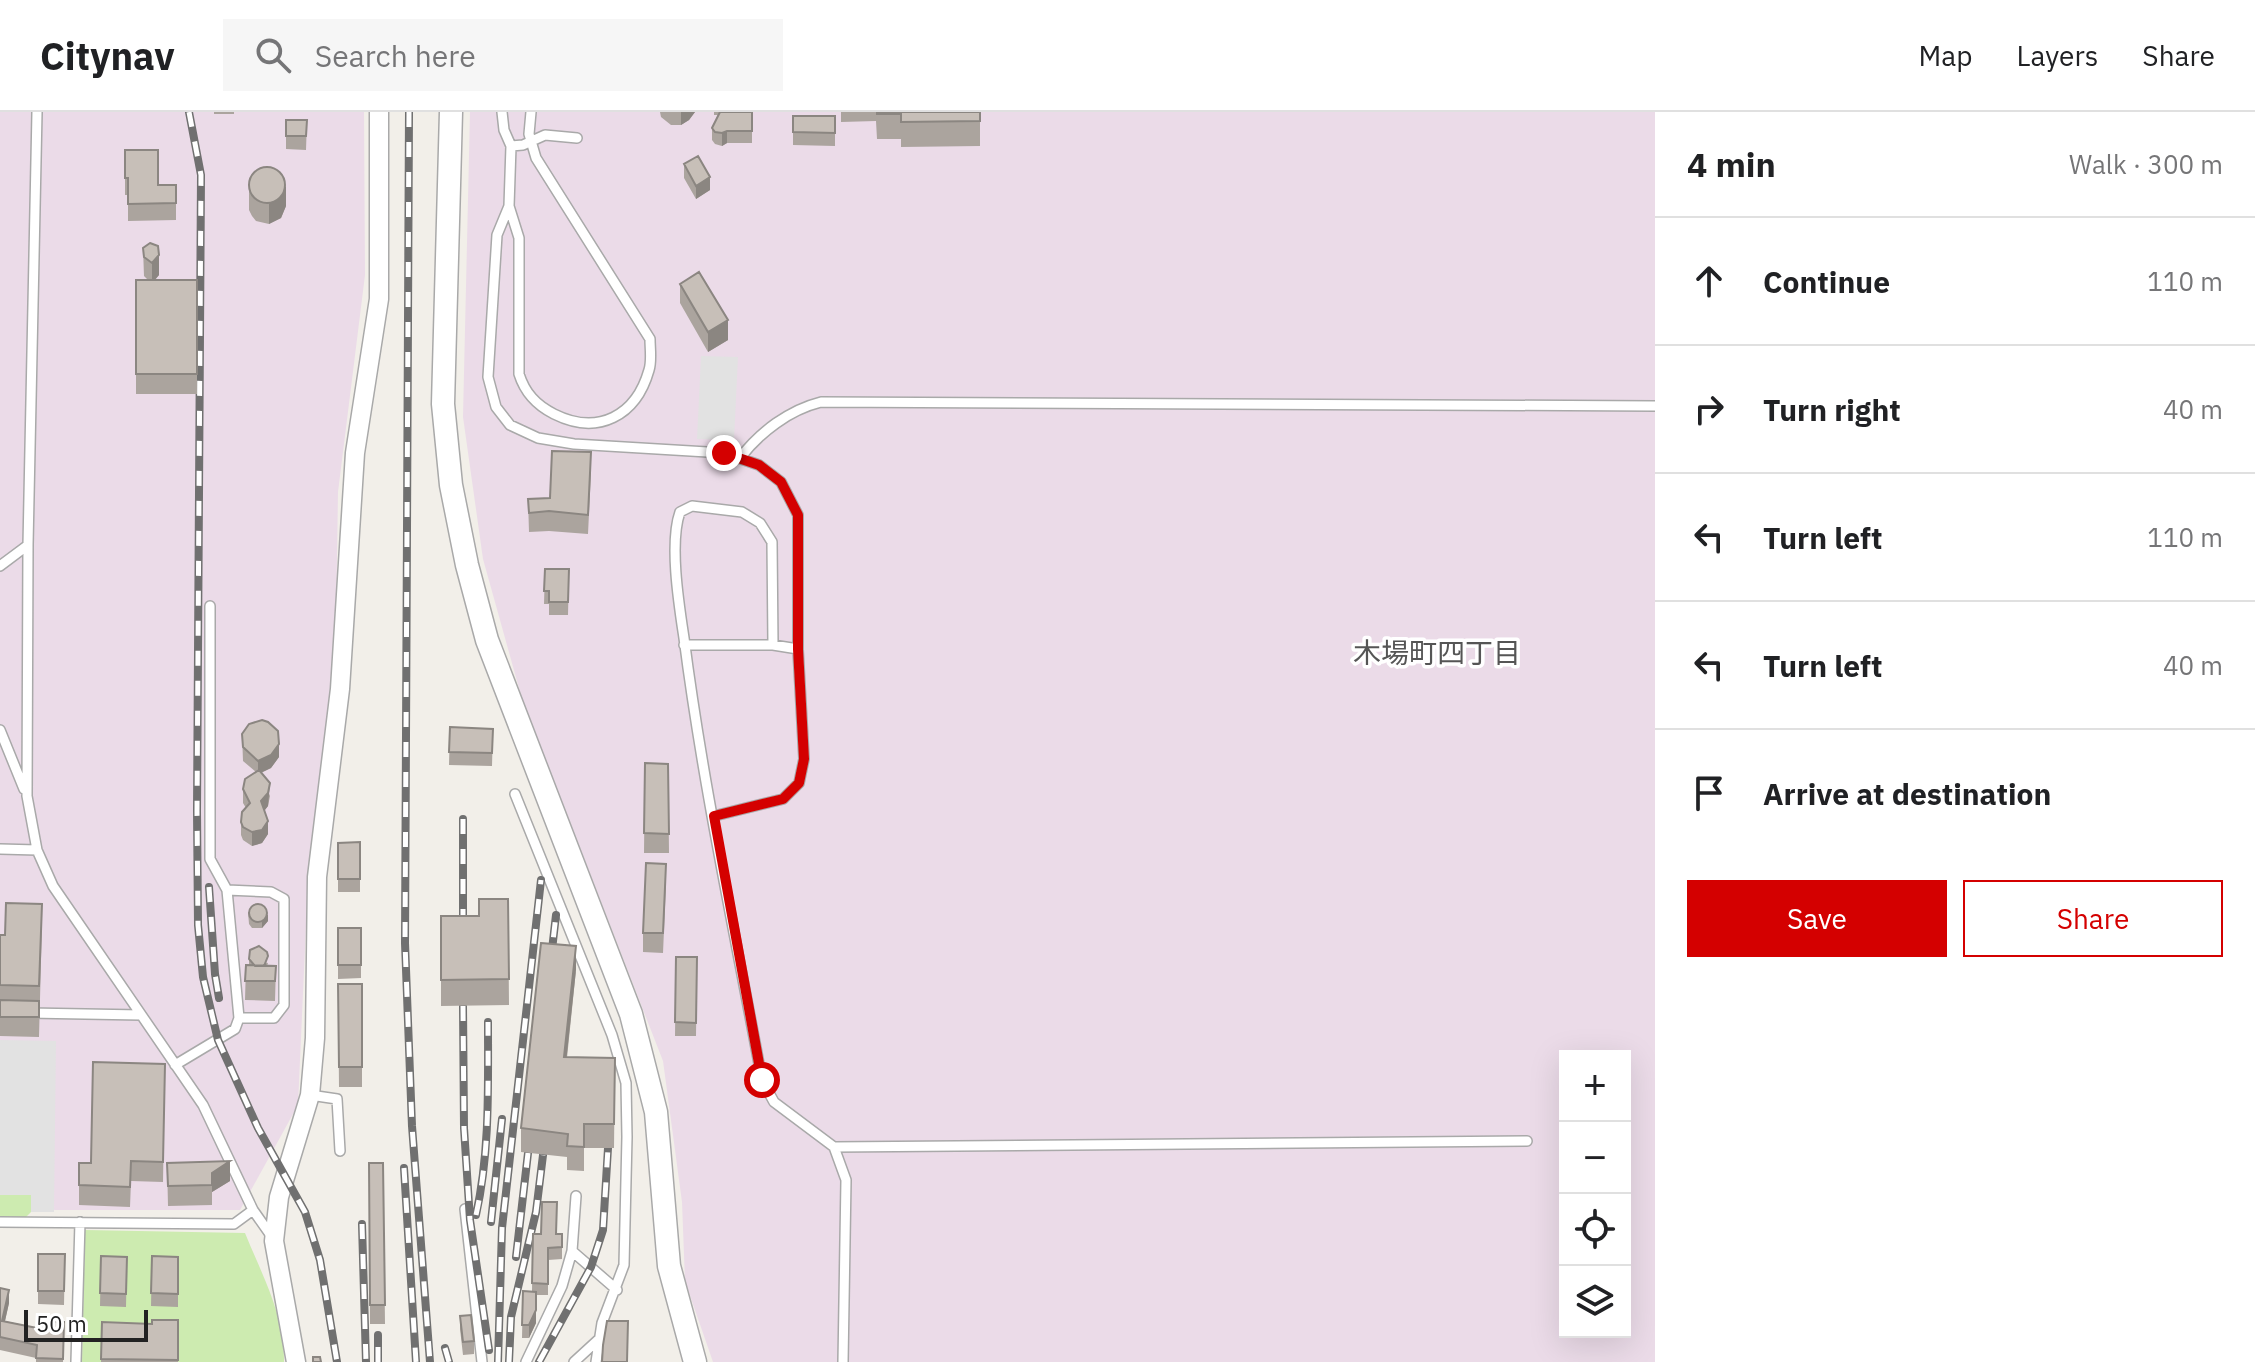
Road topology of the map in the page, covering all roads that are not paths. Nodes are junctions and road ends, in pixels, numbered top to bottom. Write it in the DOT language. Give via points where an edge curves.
graph roads {
  1 [pos="37,112"];
  2 [pos="379,112"];
  3 [pos="451,112"];
  4 [pos="502,112"];
  5 [pos="531,112"];
  6 [pos="577,138"];
  7 [pos="531,142"];
  8 [pos="511,146"];
  9 [pos="509,206"];
  10 [pos="1655,406"];
  11 [pos="740,458"];
  12 [pos="28,545"];
  13 [pos="0,566"];
  14 [pos="210,606"];
  15 [pos="684,645"];
  16 [pos="773,645"];
  17 [pos="798,649"];
  18 [pos="0,730"];
  19 [pos="515,794"];
  20 [pos="27,796"];
  21 [pos="714,816"];
  22 [pos="0,849"];
  23 [pos="37,850"];
  24 [pos="227,890"];
  25 [pos="16,1012"];
  26 [pos="141,1015"];
  27 [pos="239,1018"];
  28 [pos="175,1065"];
  29 [pos="310,1095"];
  30 [pos="1527,1141"];
  31 [pos="834,1147"];
  32 [pos="340,1151"];
  33 [pos="576,1196"];
  34 [pos="465,1209"];
  35 [pos="253,1210"];
  36 [pos="0,1222"];
  37 [pos="80,1222"];
  38 [pos="274,1241"];
  39 [pos="572,1251"];
  40 [pos="617,1290"];
  41 [pos="598,1340"];
  42 [pos="76,1362"];
  43 [pos="296,1362"];
  44 [pos="482,1362"];
  45 [pos="526,1362"];
  46 [pos="574,1362"];
  47 [pos="596,1362"];
  48 [pos="695,1362"];
  49 [pos="843,1362"];
  1 -- 12 [label="lane"];
  2 -- 29 [label="street" via="379,299 355,453 340,689 317,877"];
  3 -- 48 [label="street" via="443,404 456,512 487,640 631,1014 656,1112 669,1266"];
  4 -- 8 [label="lane"];
  5 -- 7 [label="lane"];
  6 -- 7 [label="lane" via="545,135"];
  7 -- 8 [label="lane"];
  7 -- 9 [label="lane" via="650,339 650,367 641,391 611,420 592,425 559,417 524,388 519,374 519,238"];
  8 -- 9 [label="lane"];
  9 -- 11 [label="lane" via="497,235 488,377 496,407 510,425 538,438 574,444"];
  10 -- 11 [label="lane" via="821,402 799,407 752,442"];
  11 -- 17 [label="lane" via="781,482 798,515"];
  12 -- 13 [label="lane"];
  12 -- 20 [label="lane"];
  14 -- 24 [label="lane" via="210,859"];
  15 -- 16 [label="lane"];
  15 -- 16 [label="lane" via="676,523 680,512 692,506 742,512 760,523 772,542"];
  15 -- 21 [label="lane"];
  16 -- 17 [label="lane"];
  17 -- 21 [label="lane" via="804,759 799,783 783,799"];
  18 -- 20 [label="lane"];
  19 -- 40 [label="lane" via="612,1035 626,1083 624,1265"];
  20 -- 23 [label="lane"];
  21 -- 31 [label="lane" via="762,1080 774,1102"];
  22 -- 23 [label="lane"];
  23 -- 26 [label="lane" via="53,886"];
  24 -- 27 [label="lane"];
  24 -- 27 [label="lane" via="271,892 284,899 284,1005 274,1018"];
  25 -- 26 [label="lane"];
  26 -- 28 [label="lane"];
  27 -- 28 [label="lane" via="235,1029"];
  28 -- 35 [label="lane" via="203,1105"];
  29 -- 32 [label="lane" via="337,1099"];
  29 -- 38 [label="street" via="279,1197"];
  30 -- 31 [label="lane"];
  31 -- 49 [label="lane" via="846,1180"];
  33 -- 39 [label="lane"];
  34 -- 44 [label="lane"];
  35 -- 37 [label="lane" via="234,1224"];
  35 -- 38 [label="lane"];
  36 -- 37 [label="lane"];
  37 -- 42 [label="lane"];
  38 -- 43 [label="street"];
  39 -- 40 [label="lane"];
  39 -- 45 [label="lane" via="562,1286"];
  40 -- 41 [label="lane"];
  41 -- 46 [label="lane"];
  41 -- 47 [label="lane"];
}
